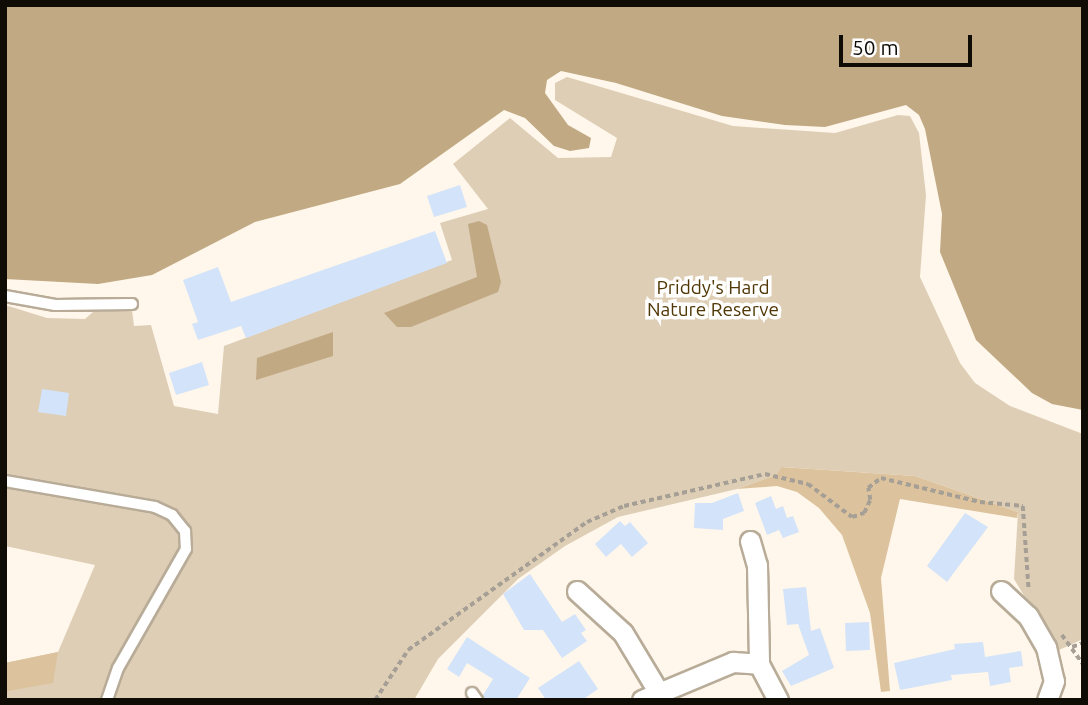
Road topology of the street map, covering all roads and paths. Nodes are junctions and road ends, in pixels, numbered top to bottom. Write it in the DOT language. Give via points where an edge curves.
graph roads {
  1 [pos="5,296"];
  2 [pos="132,304"];
  3 [pos="5,481"];
  4 [pos="750,541"];
  5 [pos="577,591"];
  6 [pos="1001,591"];
  7 [pos="1029,592"];
  8 [pos="1083,643"];
  9 [pos="1072,647"];
  10 [pos="759,664"];
  11 [pos="650,696"];
  12 [pos="107,700"];
  13 [pos="375,700"];
  14 [pos="778,700"];
  15 [pos="1046,700"];
  1 -- 2 [label="lane" via="55,305"];
  3 -- 12 [label="lane" via="155,507 172,515 185,531 184,553 118,668"];
  4 -- 10 [label="street" via="757,565"];
  5 -- 11 [label="street" via="623,633"];
  6 -- 15 [label="street" via="1028,616 1046,647 1054,681"];
  7 -- 13 [label="path" via="1023,506 980,502 881,478 868,488 870,500 864,513 852,517 808,484 765,474 624,506 587,522 408,650"];
  8 -- 9 [label="path"];
  10 -- 11 [label="street" via="733,662"];
  10 -- 14 [label="street"];
}
